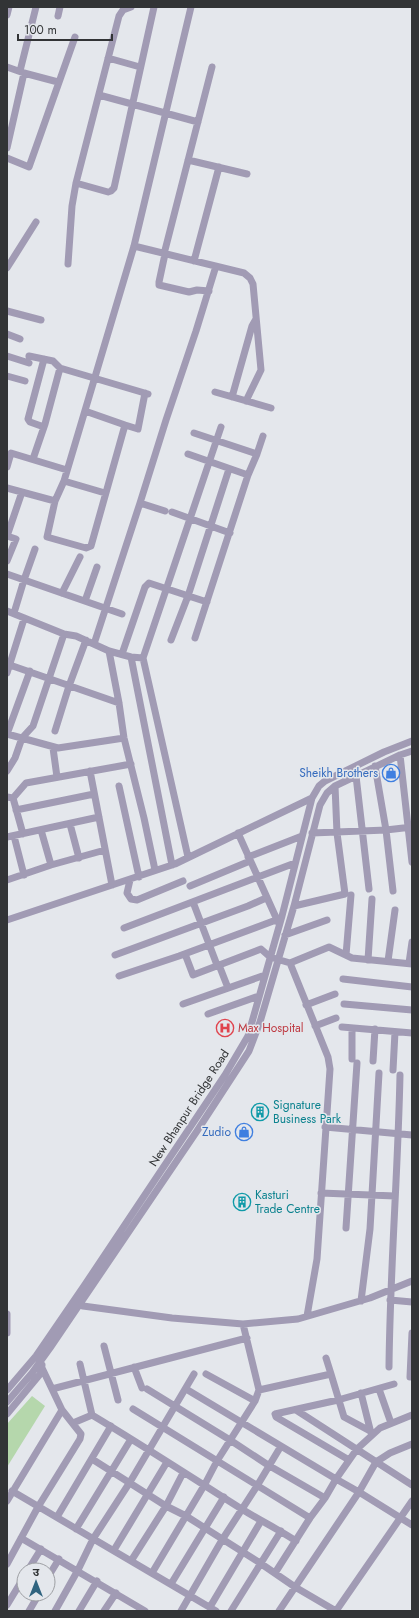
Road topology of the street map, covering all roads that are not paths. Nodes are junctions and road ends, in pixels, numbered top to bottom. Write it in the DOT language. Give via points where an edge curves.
graph roads {
  1 [pos="10,7"];
  2 [pos="36,7"];
  3 [pos="60,7"];
  4 [pos="131,7"];
  5 [pos="154,7"];
  6 [pos="191,7"];
  7 [pos="7,15"];
  8 [pos="58,16"];
  9 [pos="75,38"];
  10 [pos="108,58"];
  11 [pos="7,67"];
  12 [pos="140,67"];
  13 [pos="212,67"];
  14 [pos="22,72"];
  15 [pos="58,82"];
  16 [pos="99,95"];
  17 [pos="132,104"];
  18 [pos="166,112"];
  19 [pos="198,122"];
  20 [pos="7,148"];
  21 [pos="7,158"];
  22 [pos="188,160"];
  23 [pos="219,168"];
  24 [pos="247,174"];
  25 [pos="76,183"];
  26 [pos="36,222"];
  27 [pos="134,246"];
  28 [pos="165,254"];
  29 [pos="194,261"];
  30 [pos="68,264"];
  31 [pos="216,266"];
  32 [pos="7,268"];
  33 [pos="209,291"];
  34 [pos="7,311"];
  35 [pos="256,319"];
  36 [pos="41,320"];
  37 [pos="7,334"];
  38 [pos="20,339"];
  39 [pos="7,356"];
  40 [pos="44,359"];
  41 [pos="60,368"];
  42 [pos="7,376"];
  43 [pos="95,378"];
  44 [pos="25,381"];
  45 [pos="216,392"];
  46 [pos="232,397"];
  47 [pos="246,401"];
  48 [pos="271,408"];
  49 [pos="85,411"];
  50 [pos="125,425"];
  51 [pos="44,427"];
  52 [pos="221,427"];
  53 [pos="194,433"];
  54 [pos="263,436"];
  55 [pos="216,441"];
  56 [pos="188,454"];
  57 [pos="257,454"];
  58 [pos="33,459"];
  59 [pos="209,462"];
  60 [pos="7,467"];
  61 [pos="229,469"];
  62 [pos="67,470"];
  63 [pos="248,475"];
  64 [pos="64,481"];
  65 [pos="7,488"];
  66 [pos="22,492"];
  67 [pos="105,493"];
  68 [pos="55,501"];
  69 [pos="140,503"];
  70 [pos="10,513"];
  71 [pos="189,519"];
  72 [pos="209,526"];
  73 [pos="230,533"];
  74 [pos="7,536"];
  75 [pos="35,549"];
  76 [pos="80,557"];
  77 [pos="7,561"];
  78 [pos="97,567"];
  79 [pos="7,574"];
  80 [pos="24,580"];
  81 [pos="167,589"];
  82 [pos="62,593"];
  83 [pos="188,596"];
  84 [pos="85,601"];
  85 [pos="207,602"];
  86 [pos="105,608"];
  87 [pos="10,612"];
  88 [pos="122,614"];
  89 [pos="24,619"];
  90 [pos="64,634"];
  91 [pos="195,638"];
  92 [pos="86,640"];
  93 [pos="171,640"];
  94 [pos="94,644"];
  95 [pos="109,651"];
  96 [pos="122,654"];
  97 [pos="131,657"];
  98 [pos="143,658"];
  99 [pos="9,664"];
  100 [pos="30,672"];
  101 [pos="7,673"];
  102 [pos="50,678"];
  103 [pos="69,686"];
  104 [pos="119,703"];
  105 [pos="55,731"];
  106 [pos="7,734"];
  107 [pos="22,738"];
  108 [pos="124,738"];
  109 [pos="412,741"];
  110 [pos="53,748"];
  111 [pos="412,751"];
  112 [pos="400,755"];
  113 [pos="7,756"];
  114 [pos="15,758"];
  115 [pos="131,764"];
  116 [pos="375,766"];
  117 [pos="7,771"];
  118 [pos="90,771"];
  119 [pos="356,776"];
  120 [pos="57,777"];
  121 [pos="119,786"];
  122 [pos="335,786"];
  123 [pos="94,794"];
  124 [pos="10,798"];
  125 [pos="312,798"];
  126 [pos="16,810"];
  127 [pos="99,817"];
  128 [pos="70,824"];
  129 [pos="410,827"];
  130 [pos="41,830"];
  131 [pos="386,830"];
  132 [pos="363,831"];
  133 [pos="312,832"];
  134 [pos="238,833"];
  135 [pos="337,833"];
  136 [pos="23,834"];
  137 [pos="10,836"];
  138 [pos="302,836"];
  139 [pos="105,850"];
  140 [pos="188,857"];
  141 [pos="80,858"];
  142 [pos="249,859"];
  143 [pos="412,862"];
  144 [pos="295,863"];
  145 [pos="51,865"];
  146 [pos="172,865"];
  147 [pos="155,870"];
  148 [pos="24,875"];
  149 [pos="139,876"];
  150 [pos="257,877"];
  151 [pos="7,880"];
  152 [pos="130,880"];
  153 [pos="112,885"];
  154 [pos="369,889"];
  155 [pos="394,891"];
  156 [pos="351,896"];
  157 [pos="266,898"];
  158 [pos="372,899"];
  159 [pos="193,902"];
  160 [pos="294,906"];
  161 [pos="395,910"];
  162 [pos="7,920"];
  163 [pos="327,920"];
  164 [pos="278,922"];
  165 [pos="202,923"];
  166 [pos="124,928"];
  167 [pos="285,935"];
  168 [pos="412,942"];
  169 [pos="209,945"];
  170 [pos="185,954"];
  171 [pos="115,955"];
  172 [pos="346,955"];
  173 [pos="270,957"];
  174 [pos="278,959"];
  175 [pos="368,960"];
  176 [pos="388,962"];
  177 [pos="290,963"];
  178 [pos="411,963"];
  179 [pos="218,965"];
  180 [pos="265,975"];
  181 [pos="119,976"];
  182 [pos="343,979"];
  183 [pos="412,987"];
  184 [pos="228,988"];
  185 [pos="335,994"];
  186 [pos="259,996"];
  187 [pos="183,1004"];
  188 [pos="344,1004"];
  189 [pos="306,1005"];
  190 [pos="412,1010"];
  191 [pos="208,1014"];
  192 [pos="336,1018"];
  193 [pos="315,1026"];
  194 [pos="342,1027"];
  195 [pos="352,1028"];
  196 [pos="375,1030"];
  197 [pos="395,1032"];
  198 [pos="412,1033"];
  199 [pos="373,1061"];
  200 [pos="393,1070"];
  201 [pos="379,1073"];
  202 [pos="400,1075"];
  203 [pos="325,1127"];
  204 [pos="194,1129"];
  205 [pos="352,1130"];
  206 [pos="375,1131"];
  207 [pos="399,1134"];
  208 [pos="412,1135"];
  209 [pos="321,1193"];
  210 [pos="348,1194"];
  211 [pos="371,1195"];
  212 [pos="395,1196"];
  213 [pos="346,1228"];
  214 [pos="412,1281"];
  215 [pos="390,1290"];
  216 [pos="390,1300"];
  217 [pos="362,1301"];
  218 [pos="412,1302"];
  219 [pos="80,1304"];
  220 [pos="7,1314"];
  221 [pos="307,1316"];
  222 [pos="243,1324"];
  223 [pos="7,1333"];
  224 [pos="412,1333"];
  225 [pos="247,1338"];
  226 [pos="104,1346"];
  227 [pos="326,1358"];
  228 [pos="42,1359"];
  229 [pos="80,1364"];
  230 [pos="134,1367"];
  231 [pos="389,1367"];
  232 [pos="42,1368"];
  233 [pos="111,1372"];
  234 [pos="194,1374"];
  235 [pos="206,1374"];
  236 [pos="331,1374"];
  237 [pos="410,1377"];
  238 [pos="84,1380"];
  239 [pos="394,1384"];
  240 [pos="16,1386"];
  241 [pos="52,1389"];
  242 [pos="186,1389"];
  243 [pos="379,1389"];
  244 [pos="259,1390"];
  245 [pos="361,1393"];
  246 [pos="12,1394"];
  247 [pos="118,1400"];
  248 [pos="338,1400"];
  249 [pos="255,1401"];
  250 [pos="7,1402"];
  251 [pos="174,1406"];
  252 [pos="133,1409"];
  253 [pos="62,1410"];
  254 [pos="296,1410"];
  255 [pos="7,1414"];
  256 [pos="92,1415"];
  257 [pos="412,1415"];
  258 [pos="241,1421"];
  259 [pos="73,1423"];
  260 [pos="391,1423"];
  261 [pos="111,1426"];
  262 [pos="163,1426"];
  263 [pos="371,1433"];
  264 [pos="131,1439"];
  265 [pos="230,1440"];
  266 [pos="412,1444"];
  267 [pos="281,1446"];
  268 [pos="357,1449"];
  269 [pos="148,1450"];
  270 [pos="92,1458"];
  271 [pos="349,1460"];
  272 [pos="216,1461"];
  273 [pos="167,1462"];
  274 [pos="376,1462"];
  275 [pos="268,1465"];
  276 [pos="112,1470"];
  277 [pos="184,1473"];
  278 [pos="336,1479"];
  279 [pos="130,1482"];
  280 [pos="205,1484"];
  281 [pos="412,1485"];
  282 [pos="257,1486"];
  283 [pos="12,1491"];
  284 [pos="359,1492"];
  285 [pos="148,1494"];
  286 [pos="224,1497"];
  287 [pos="325,1498"];
  288 [pos="7,1501"];
  289 [pos="412,1501"];
  290 [pos="166,1506"];
  291 [pos="38,1507"];
  292 [pos="242,1509"];
  293 [pos="186,1516"];
  294 [pos="57,1517"];
  295 [pos="310,1518"];
  296 [pos="400,1518"];
  297 [pos="261,1521"];
  298 [pos="412,1525"];
  299 [pos="204,1528"];
  300 [pos="76,1529"];
  301 [pos="281,1531"];
  302 [pos="21,1538"];
  303 [pos="94,1539"];
  304 [pos="222,1540"];
  305 [pos="296,1541"];
  306 [pos="41,1549"];
  307 [pos="114,1550"];
  308 [pos="242,1552"];
  309 [pos="58,1559"];
  310 [pos="131,1561"];
  311 [pos="33,1562"];
  312 [pos="56,1563"];
  313 [pos="260,1563"];
  314 [pos="7,1564"];
  315 [pos="78,1570"];
  316 [pos="152,1573"];
  317 [pos="275,1573"];
  318 [pos="97,1581"];
  319 [pos="171,1584"];
  320 [pos="295,1588"];
  321 [pos="16,1590"];
  322 [pos="116,1593"];
  323 [pos="190,1596"];
  324 [pos="34,1602"];
  325 [pos="7,1605"];
  326 [pos="210,1607"];
  327 [pos="131,1608"];
  328 [pos="29,1611"];
  329 [pos="55,1611"];
  330 [pos="79,1611"];
  331 [pos="104,1611"];
  332 [pos="145,1611"];
  333 [pos="181,1611"];
  334 [pos="216,1611"];
  335 [pos="231,1611"];
  336 [pos="278,1611"];
  337 [pos="336,1611"];
  1 -- 7 [label="street"];
  2 -- 14 [label="street"];
  3 -- 8 [label="street"];
  4 -- 10 [label="street" via="123,10 119,16"];
  5 -- 12 [label="street"];
  6 -- 18 [label="street"];
  9 -- 15 [label="street"];
  10 -- 12 [label="street"];
  10 -- 16 [label="street"];
  11 -- 14 [label="street"];
  12 -- 17 [label="street"];
  13 -- 19 [label="street"];
  14 -- 15 [label="street"];
  14 -- 20 [label="street"];
  15 -- 21 [label="street" via="29,167"];
  16 -- 17 [label="street"];
  16 -- 25 [label="street"];
  17 -- 18 [label="street"];
  17 -- 25 [label="street" via="114,188 108,192"];
  18 -- 19 [label="street"];
  18 -- 27 [label="street"];
  19 -- 22 [label="street"];
  22 -- 23 [label="street"];
  22 -- 28 [label="street"];
  23 -- 24 [label="street"];
  23 -- 29 [label="street"];
  25 -- 30 [label="street"];
  26 -- 32 [label="street"];
  27 -- 28 [label="street"];
  27 -- 43 [label="street"];
  28 -- 29 [label="street"];
  28 -- 33 [label="street" via="159,285 189,292"];
  29 -- 31 [label="street"];
  31 -- 33 [label="street"];
  31 -- 35 [label="street" via="244,273 250,278 253,284"];
  33 -- 69 [label="street"];
  34 -- 36 [label="street"];
  35 -- 46 [label="street"];
  35 -- 47 [label="street" via="260,370"];
  37 -- 38 [label="street"];
  39 -- 40 [label="street" via="29,360"];
  40 -- 41 [label="street" via="53,361"];
  40 -- 51 [label="street" via="28,419"];
  41 -- 43 [label="street"];
  41 -- 51 [label="street"];
  42 -- 44 [label="street"];
  43 -- 49 [label="street"];
  43 -- 50 [label="street" via="147,394 138,429"];
  45 -- 46 [label="street"];
  46 -- 47 [label="street"];
  47 -- 48 [label="street"];
  49 -- 50 [label="street"];
  49 -- 62 [label="street"];
  50 -- 67 [label="street"];
  51 -- 58 [label="street"];
  52 -- 55 [label="street"];
  53 -- 55 [label="street"];
  54 -- 57 [label="street"];
  55 -- 57 [label="street"];
  55 -- 59 [label="street"];
  56 -- 59 [label="street"];
  57 -- 63 [label="street"];
  58 -- 60 [label="street" via="11,453"];
  58 -- 62 [label="street"];
  59 -- 61 [label="street"];
  59 -- 71 [label="street"];
  61 -- 63 [label="street"];
  61 -- 72 [label="street"];
  62 -- 64 [label="street"];
  63 -- 73 [label="street"];
  64 -- 67 [label="street"];
  64 -- 68 [label="street"];
  65 -- 66 [label="street"];
  66 -- 68 [label="street"];
  66 -- 70 [label="street"];
  67 -- 68 [label="street" via="91,546 86,548 47,537"];
  69 -- 71 [label="street"];
  69 -- 86 [label="street"];
  70 -- 74 [label="street"];
  71 -- 72 [label="street"];
  71 -- 81 [label="street"];
  72 -- 73 [label="street"];
  72 -- 83 [label="street"];
  73 -- 85 [label="street"];
  74 -- 77 [label="street" via="16,539"];
  75 -- 80 [label="street"];
  76 -- 82 [label="street"];
  78 -- 84 [label="street"];
  79 -- 80 [label="street"];
  80 -- 82 [label="street"];
  80 -- 87 [label="street"];
  81 -- 83 [label="street"];
  81 -- 96 [label="street" via="149,583 145,587"];
  81 -- 98 [label="street"];
  82 -- 84 [label="street"];
  83 -- 85 [label="street"];
  83 -- 93 [label="street"];
  84 -- 86 [label="street"];
  85 -- 91 [label="street"];
  86 -- 88 [label="street"];
  86 -- 94 [label="street"];
  87 -- 89 [label="street"];
  89 -- 90 [label="street"];
  89 -- 99 [label="street"];
  90 -- 92 [label="street"];
  90 -- 102 [label="street"];
  92 -- 94 [label="street"];
  92 -- 103 [label="street"];
  94 -- 95 [label="street"];
  95 -- 96 [label="street"];
  95 -- 104 [label="street"];
  96 -- 97 [label="street"];
  97 -- 98 [label="street"];
  97 -- 146 [label="street"];
  98 -- 140 [label="street"];
  99 -- 100 [label="street"];
  99 -- 101 [label="street"];
  100 -- 102 [label="street"];
  100 -- 106 [label="street"];
  102 -- 103 [label="street"];
  102 -- 107 [label="street" via="34,726"];
  103 -- 104 [label="street"];
  103 -- 105 [label="street"];
  104 -- 108 [label="street"];
  106 -- 107 [label="street"];
  107 -- 110 [label="street"];
  107 -- 114 [label="street"];
  108 -- 110 [label="street"];
  108 -- 115 [label="street"];
  109 -- 125 [label="street, New Bhanpur Bridge Road" via="325,781"];
  110 -- 120 [label="street"];
  111 -- 112 [label="street, New Bhanpur Bridge Road"];
  112 -- 116 [label="street, New Bhanpur Bridge Road"];
  112 -- 129 [label="street"];
  113 -- 114 [label="street"];
  114 -- 117 [label="street"];
  115 -- 118 [label="street"];
  115 -- 147 [label="street"];
  116 -- 119 [label="street, New Bhanpur Bridge Road"];
  116 -- 131 [label="street"];
  118 -- 120 [label="street"];
  118 -- 123 [label="street"];
  119 -- 122 [label="street, New Bhanpur Bridge Road"];
  119 -- 132 [label="street"];
  120 -- 124 [label="street" via="26,783"];
  121 -- 149 [label="street"];
  122 -- 133 [label="street, New Bhanpur Bridge Road" via="323,798"];
  122 -- 135 [label="street"];
  123 -- 126 [label="street"];
  123 -- 127 [label="street"];
  124 -- 126 [label="street"];
  125 -- 134 [label="street"];
  125 -- 138 [label="street, New Bhanpur Bridge Road"];
  126 -- 136 [label="street"];
  127 -- 128 [label="street"];
  127 -- 139 [label="street"];
  128 -- 130 [label="street"];
  128 -- 141 [label="street"];
  129 -- 131 [label="street"];
  129 -- 143 [label="street"];
  130 -- 136 [label="street"];
  130 -- 145 [label="street"];
  131 -- 132 [label="street"];
  131 -- 155 [label="street"];
  132 -- 135 [label="street"];
  132 -- 154 [label="street"];
  133 -- 135 [label="street"];
  133 -- 160 [label="street, New Bhanpur Bridge Road"];
  134 -- 140 [label="street"];
  134 -- 142 [label="street"];
  135 -- 160 [label="street" via="345,894"];
  136 -- 137 [label="street"];
  137 -- 148 [label="street"];
  138 -- 142 [label="street"];
  138 -- 144 [label="street, New Bhanpur Bridge Road"];
  139 -- 141 [label="street"];
  139 -- 153 [label="street"];
  140 -- 146 [label="street"];
  141 -- 145 [label="street"];
  142 -- 150 [label="street"];
  142 -- 152 [label="street" via="137,900 131,899 127,893"];
  144 -- 150 [label="street"];
  144 -- 164 [label="street, New Bhanpur Bridge Road"];
  145 -- 148 [label="street"];
  146 -- 147 [label="street"];
  147 -- 149 [label="street"];
  148 -- 151 [label="street"];
  149 -- 152 [label="street"];
  150 -- 157 [label="street"];
  150 -- 159 [label="street"];
  152 -- 153 [label="street"];
  153 -- 162 [label="street"];
  156 -- 172 [label="street"];
  157 -- 164 [label="street"];
  157 -- 165 [label="street"];
  158 -- 175 [label="street"];
  159 -- 165 [label="street"];
  159 -- 166 [label="street"];
  160 -- 167 [label="street, New Bhanpur Bridge Road"];
  161 -- 176 [label="street"];
  163 -- 167 [label="street"];
  164 -- 169 [label="street"];
  164 -- 173 [label="street, New Bhanpur Bridge Road"];
  165 -- 169 [label="street"];
  165 -- 171 [label="street"];
  167 -- 174 [label="street, New Bhanpur Bridge Road"];
  168 -- 178 [label="street"];
  169 -- 170 [label="street"];
  169 -- 179 [label="street"];
  170 -- 179 [label="street" via="194,975"];
  170 -- 181 [label="street"];
  172 -- 175 [label="street"];
  172 -- 177 [label="street" via="329,947"];
  173 -- 174 [label="street"];
  173 -- 179 [label="street" via="262,949"];
  173 -- 180 [label="street, New Bhanpur Bridge Road"];
  174 -- 177 [label="street"];
  174 -- 204 [label="street, New Bhanpur Bridge Road" via="249,1051"];
  175 -- 176 [label="street"];
  176 -- 178 [label="street"];
  177 -- 189 [label="street"];
  179 -- 184 [label="street"];
  180 -- 184 [label="street"];
  180 -- 186 [label="street, New Bhanpur Bridge Road"];
  182 -- 183 [label="street"];
  184 -- 187 [label="street"];
  185 -- 189 [label="street"];
  186 -- 191 [label="street"];
  186 -- 204 [label="street, New Bhanpur Bridge Road" via="248,1036"];
  188 -- 190 [label="street"];
  189 -- 193 [label="street"];
  192 -- 193 [label="street"];
  193 -- 203 [label="street" via="328,1057 330,1069"];
  194 -- 195 [label="street"];
  195 -- 196 [label="street"];
  195 -- 205 [label="street"];
  196 -- 197 [label="street"];
  196 -- 199 [label="street"];
  197 -- 198 [label="street"];
  197 -- 200 [label="street"];
  201 -- 206 [label="street"];
  202 -- 207 [label="street"];
  203 -- 205 [label="street"];
  203 -- 209 [label="street"];
  204 -- 219 [label="street, New Bhanpur Bridge Road"];
  204 -- 240 [label="street, New Bhanpur Bridge Road"];
  205 -- 206 [label="street"];
  205 -- 210 [label="street"];
  206 -- 207 [label="street"];
  206 -- 211 [label="street"];
  207 -- 208 [label="street"];
  207 -- 212 [label="street"];
  209 -- 210 [label="street"];
  209 -- 221 [label="street" via="317,1259"];
  210 -- 211 [label="street"];
  210 -- 213 [label="street"];
  211 -- 212 [label="street"];
  211 -- 217 [label="street"];
  212 -- 215 [label="street"];
  214 -- 215 [label="street"];
  215 -- 216 [label="street"];
  215 -- 217 [label="street"];
  216 -- 218 [label="street"];
  216 -- 231 [label="street"];
  217 -- 221 [label="street"];
  219 -- 222 [label="street" via="172,1318"];
  219 -- 228 [label="street, New Bhanpur Bridge Road"];
  220 -- 223 [label="street"];
  221 -- 222 [label="street"];
  222 -- 225 [label="street"];
  224 -- 237 [label="street"];
  225 -- 230 [label="street"];
  225 -- 244 [label="street"];
  226 -- 233 [label="street"];
  227 -- 236 [label="street"];
  228 -- 232 [label="street"];
  228 -- 240 [label="street, New Bhanpur Bridge Road"];
  229 -- 238 [label="street"];
  230 -- 233 [label="street"];
  230 -- 251 [label="street" via="144,1389"];
  232 -- 240 [label="street" via="41,1373"];
  232 -- 241 [label="street"];
  233 -- 238 [label="street"];
  233 -- 247 [label="street"];
  234 -- 242 [label="street"];
  235 -- 249 [label="street"];
  236 -- 244 [label="street"];
  236 -- 248 [label="street"];
  238 -- 241 [label="street"];
  238 -- 256 [label="street"];
  239 -- 243 [label="street"];
  240 -- 246 [label="street, New Bhanpur Bridge Road"];
  241 -- 253 [label="street"];
  242 -- 251 [label="street"];
  242 -- 258 [label="street"];
  243 -- 245 [label="street"];
  243 -- 260 [label="street"];
  244 -- 249 [label="street"];
  245 -- 248 [label="street"];
  245 -- 263 [label="street"];
  246 -- 250 [label="street, New Bhanpur Bridge Road"];
  246 -- 255 [label="street"];
  248 -- 254 [label="street"];
  248 -- 263 [label="street" via="344,1417"];
  249 -- 258 [label="street"];
  251 -- 262 [label="street"];
  251 -- 265 [label="street"];
  252 -- 262 [label="street"];
  253 -- 259 [label="street"];
  253 -- 283 [label="street"];
  254 -- 268 [label="street"];
  254 -- 271 [label="street" via="275,1416"];
  256 -- 259 [label="street"];
  256 -- 261 [label="street"];
  257 -- 260 [label="street"];
  258 -- 265 [label="street"];
  258 -- 267 [label="street"];
  259 -- 291 [label="street" via="81,1434 80,1439"];
  260 -- 263 [label="street"];
  261 -- 264 [label="street"];
  261 -- 270 [label="street"];
  262 -- 269 [label="street"];
  262 -- 272 [label="street"];
  263 -- 268 [label="street"];
  264 -- 269 [label="street"];
  264 -- 276 [label="street"];
  265 -- 272 [label="street"];
  265 -- 275 [label="street"];
  266 -- 274 [label="street"];
  267 -- 275 [label="street"];
  267 -- 278 [label="street"];
  268 -- 271 [label="street"];
  268 -- 274 [label="street"];
  269 -- 273 [label="street"];
  269 -- 279 [label="street"];
  270 -- 276 [label="street"];
  270 -- 294 [label="street"];
  271 -- 278 [label="street"];
  272 -- 280 [label="street"];
  272 -- 282 [label="street"];
  273 -- 277 [label="street"];
  273 -- 285 [label="street"];
  274 -- 281 [label="street"];
  274 -- 284 [label="street"];
  275 -- 282 [label="street"];
  275 -- 287 [label="street"];
  276 -- 279 [label="street"];
  276 -- 300 [label="street"];
  277 -- 280 [label="street"];
  277 -- 290 [label="street"];
  278 -- 284 [label="street"];
  278 -- 287 [label="street"];
  279 -- 285 [label="street"];
  279 -- 303 [label="street"];
  280 -- 286 [label="street"];
  280 -- 293 [label="street"];
  282 -- 292 [label="street"];
  282 -- 295 [label="street"];
  283 -- 288 [label="street"];
  283 -- 291 [label="street"];
  284 -- 296 [label="street"];
  284 -- 320 [label="street"];
  285 -- 290 [label="street"];
  285 -- 307 [label="street"];
  286 -- 292 [label="street"];
  286 -- 299 [label="street"];
  287 -- 295 [label="street"];
  289 -- 296 [label="street"];
  290 -- 293 [label="street"];
  290 -- 310 [label="street"];
  291 -- 294 [label="street"];
  291 -- 302 [label="street"];
  292 -- 297 [label="street"];
  292 -- 304 [label="street"];
  293 -- 299 [label="street"];
  293 -- 316 [label="street"];
  294 -- 300 [label="street"];
  295 -- 305 [label="street"];
  296 -- 298 [label="street"];
  296 -- 337 [label="street"];
  297 -- 301 [label="street"];
  297 -- 308 [label="street"];
  299 -- 304 [label="street"];
  299 -- 319 [label="street"];
  300 -- 303 [label="street"];
  301 -- 305 [label="street"];
  301 -- 313 [label="street"];
  302 -- 306 [label="street"];
  302 -- 314 [label="street"];
  303 -- 307 [label="street"];
  303 -- 315 [label="street"];
  304 -- 308 [label="street"];
  304 -- 323 [label="street"];
  305 -- 317 [label="street"];
  306 -- 309 [label="street"];
  306 -- 311 [label="street"];
  307 -- 310 [label="street"];
  308 -- 313 [label="street"];
  308 -- 326 [label="street"];
  309 -- 312 [label="street"];
  309 -- 315 [label="street"];
  310 -- 316 [label="street"];
  313 -- 317 [label="street"];
  313 -- 335 [label="street"];
  315 -- 318 [label="street"];
  315 -- 329 [label="street"];
  316 -- 319 [label="street"];
  317 -- 320 [label="street"];
  318 -- 322 [label="street"];
  318 -- 330 [label="street"];
  319 -- 323 [label="street"];
  320 -- 336 [label="street"];
  320 -- 337 [label="street"];
  321 -- 325 [label="street"];
  322 -- 327 [label="street"];
  322 -- 331 [label="street"];
  323 -- 326 [label="street"];
  323 -- 333 [label="street"];
  324 -- 328 [label="street"];
  326 -- 334 [label="street"];
  327 -- 332 [label="street"];
}
